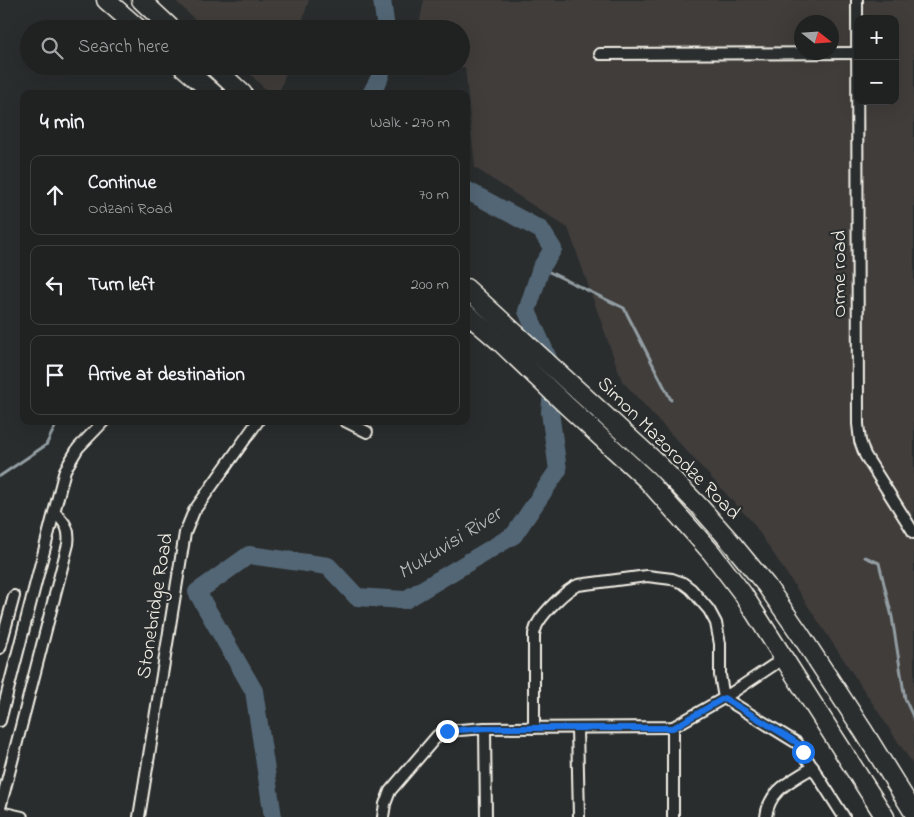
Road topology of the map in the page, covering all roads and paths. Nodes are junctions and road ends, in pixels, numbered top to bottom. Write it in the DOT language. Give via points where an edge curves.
graph roads {
  1 [pos="106,0"];
  2 [pos="141,0"];
  3 [pos="857,0"];
  4 [pos="857,15"];
  5 [pos="129,20"];
  6 [pos="162,20"];
  7 [pos="854,53"];
  8 [pos="600,54"];
  9 [pos="857,60"];
  10 [pos="192,75"];
  11 [pos="223,75"];
  12 [pos="209,90"];
  13 [pos="239,90"];
  14 [pos="470,293"];
  15 [pos="470,315"];
  16 [pos="505,335"];
  17 [pos="100,425"];
  18 [pos="255,425"];
  19 [pos="353,425"];
  20 [pos="367,432"];
  21 [pos="55,513"];
  22 [pos="914,532"];
  23 [pos="14,596"];
  24 [pos="0,648"];
  25 [pos="784,658"];
  26 [pos="724,698"];
  27 [pos="0,721"];
  28 [pos="485,728"];
  29 [pos="534,728"];
  30 [pos="577,728"];
  31 [pos="673,728"];
  32 [pos="813,767"];
  33 [pos="0,808"];
  34 [pos="0,812"];
  35 [pos="914,812"];
  36 [pos="22,817"];
  37 [pos="139,817"];
  38 [pos="383,817"];
  39 [pos="486,817"];
  40 [pos="579,817"];
  41 [pos="673,817"];
  42 [pos="766,817"];
  43 [pos="844,817"];
  44 [pos="885,817"];
  1 -- 5 [label="highway"];
  2 -- 6 [label="highway"];
  3 -- 4 [label="street, Orme road"];
  7 -- 8 [label="street"];
  9 -- 22 [label="street, Orme road" via="860,442"];
  10 -- 12 [label="highway"];
  11 -- 13 [label="highway"];
  14 -- 16 [label="highway, Simon Mazorodze Road"];
  15 -- 16 [label="highway, Simon Mazorodze Road"];
  16 -- 25 [label="highway, Simon Mazorodze Road" via="566,405 647,480 692,531 743,594"];
  16 -- 35 [label="highway, Simon Mazorodze Road" via="578,391 699,506 766,585"];
  17 -- 21 [label="street" via="78,448 65,470"];
  18 -- 37 [label="street, Stonebridge Road" via="194,511 184,533"];
  19 -- 20 [label="street"];
  21 -- 27 [label="street"];
  21 -- 33 [label="street" via="67,526 68,544"];
  23 -- 24 [label="street"];
  25 -- 26 [label="street"];
  25 -- 44 [label="highway, Simon Mazorodze Road"];
  26 -- 29 [label="street" via="716,624 691,589 672,579 647,576 578,585 551,608 538,623 534,634"];
  26 -- 31 [label="street"];
  26 -- 32 [label="street" via="797,743"];
  28 -- 29 [label="street"];
  28 -- 38 [label="street" via="447,731 437,736 390,791"];
  28 -- 39 [label="street"];
  29 -- 30 [label="street"];
  30 -- 31 [label="street"];
  30 -- 40 [label="street"];
  31 -- 41 [label="street"];
  32 -- 42 [label="street" via="778,790 767,808"];
  32 -- 43 [label="street"];
  34 -- 36 [label="street"];
}
